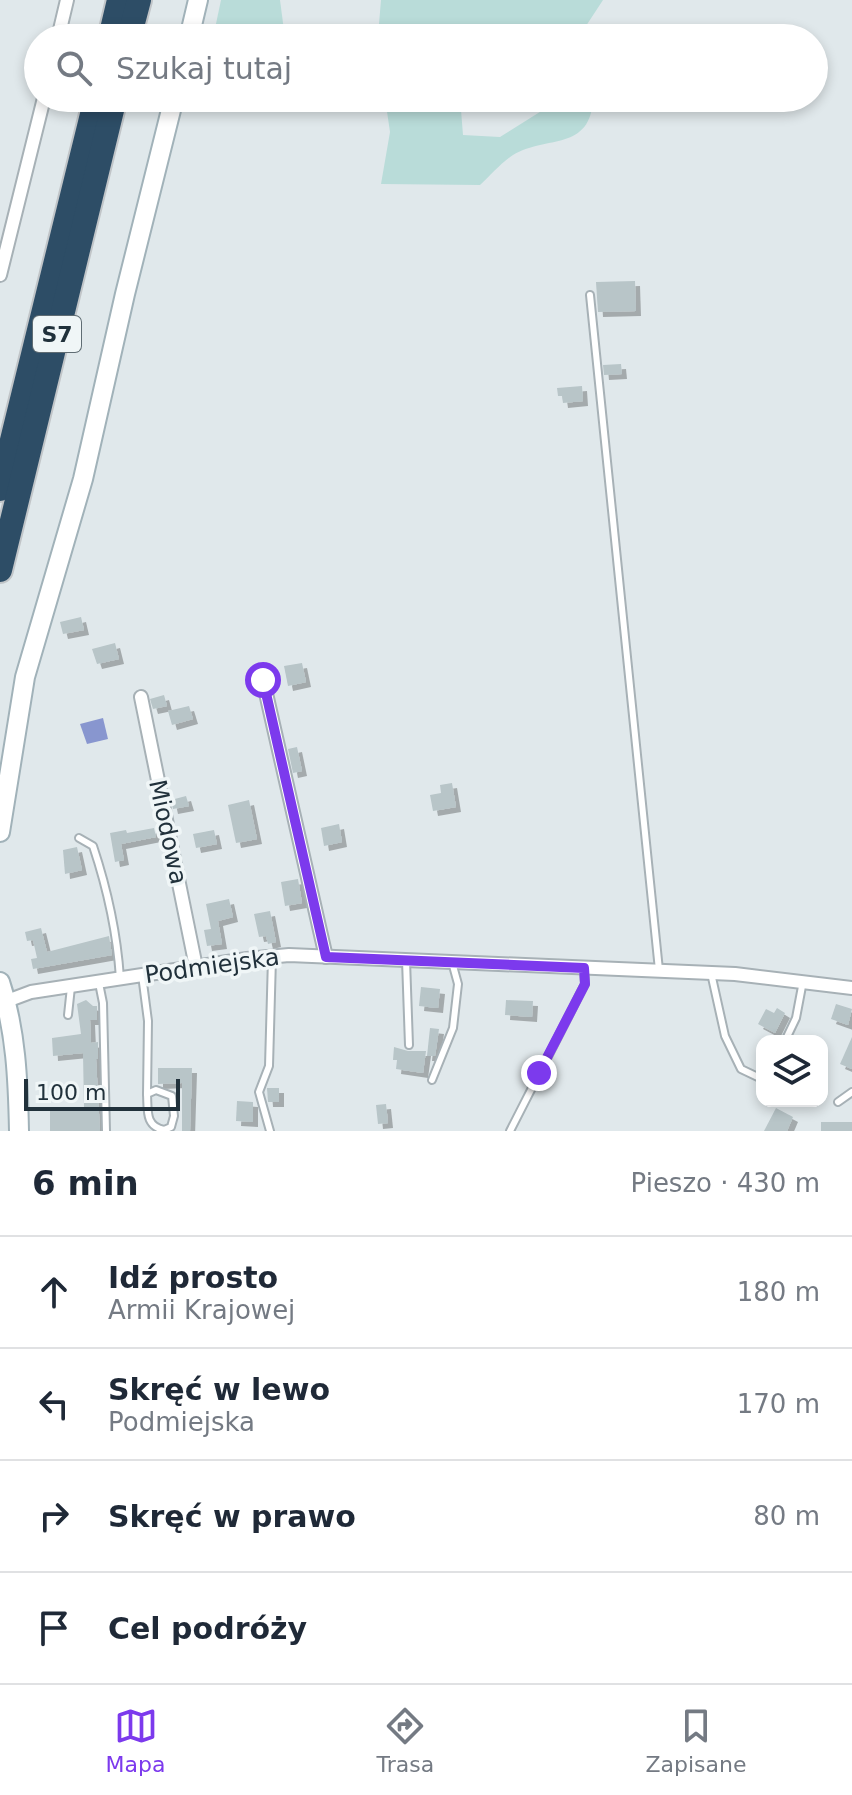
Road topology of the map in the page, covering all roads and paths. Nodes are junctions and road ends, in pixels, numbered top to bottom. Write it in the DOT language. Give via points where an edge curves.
graph roads {
  1 [pos="67,0"];
  2 [pos="119,0"];
  3 [pos="139,0"];
  4 [pos="198,0"];
  5 [pos="61,24"];
  6 [pos="113,24"];
  7 [pos="133,24"];
  8 [pos="192,24"];
  9 [pos="41,112"];
  10 [pos="93,112"];
  11 [pos="112,112"];
  12 [pos="171,112"];
  13 [pos="0,275"];
  14 [pos="590,295"];
  15 [pos="12,437"];
  16 [pos="0,466"];
  17 [pos="0,489"];
  18 [pos="0,570"];
  19 [pos="263,680"];
  20 [pos="141,697"];
  21 [pos="0,832"];
  22 [pos="79,838"];
  23 [pos="273,957"];
  24 [pos="326,957"];
  25 [pos="406,960"];
  26 [pos="452,962"];
  27 [pos="196,967"];
  28 [pos="584,968"];
  29 [pos="659,970"];
  30 [pos="711,973"];
  31 [pos="142,975"];
  32 [pos="120,978"];
  33 [pos="803,981"];
  34 [pos="0,982"];
  35 [pos="99,982"];
  36 [pos="71,986"];
  37 [pos="852,988"];
  38 [pos="7,1001"];
  39 [pos="68,1015"];
  40 [pos="788,1035"];
  41 [pos="409,1045"];
  42 [pos="756,1076"];
  43 [pos="432,1080"];
  44 [pos="852,1092"];
  45 [pos="147,1094"];
  46 [pos="838,1102"];
  47 [pos="19,1131"];
  48 [pos="106,1131"];
  49 [pos="270,1131"];
  50 [pos="510,1131"];
  1 -- 5 [label="street"];
  2 -- 6 [label="highway"];
  3 -- 7 [label="highway"];
  4 -- 8 [label="street"];
  9 -- 13 [label="street"];
  10 -- 15 [label="highway, S7"];
  11 -- 18 [label="highway, S7"];
  12 -- 21 [label="street" via="83,479 25,677"];
  14 -- 29 [label="lane"];
  15 -- 16 [label="highway"];
  15 -- 17 [label="highway, S7"];
  19 -- 24 [label="street"];
  20 -- 27 [label="street, Miodowa"];
  22 -- 32 [label="lane" via="93,846 101,871"];
  23 -- 24 [label="street, Podmiejska"];
  23 -- 27 [label="street, Podmiejska"];
  23 -- 49 [label="lane" via="269,1066 259,1092"];
  24 -- 25 [label="street, Podmiejska"];
  25 -- 26 [label="street, Podmiejska"];
  25 -- 41 [label="lane"];
  26 -- 28 [label="street, Podmiejska"];
  26 -- 43 [label="lane" via="458,984 453,1028"];
  27 -- 31 [label="street, Podmiejska"];
  28 -- 29 [label="street, Podmiejska"];
  28 -- 50 [label="lane" via="585,984"];
  29 -- 30 [label="street, Podmiejska"];
  30 -- 33 [label="street, Podmiejska"];
  30 -- 42 [label="lane" via="725,1036 741,1069"];
  31 -- 32 [label="street, Podmiejska"];
  31 -- 45 [label="lane" via="148,1021"];
  32 -- 35 [label="street, Podmiejska"];
  33 -- 37 [label="street, Podmiejska"];
  33 -- 40 [label="lane"];
  34 -- 38 [label="street"];
  35 -- 36 [label="street, Podmiejska"];
  35 -- 48 [label="lane"];
  36 -- 38 [label="street, Podmiejska"];
  36 -- 39 [label="lane"];
  38 -- 47 [label="street" via="18,1071"];
  44 -- 46 [label="lane"];
  45 -- 45 [label="lane" via="154,1128 171,1127 172,1096 156,1090"];
}
